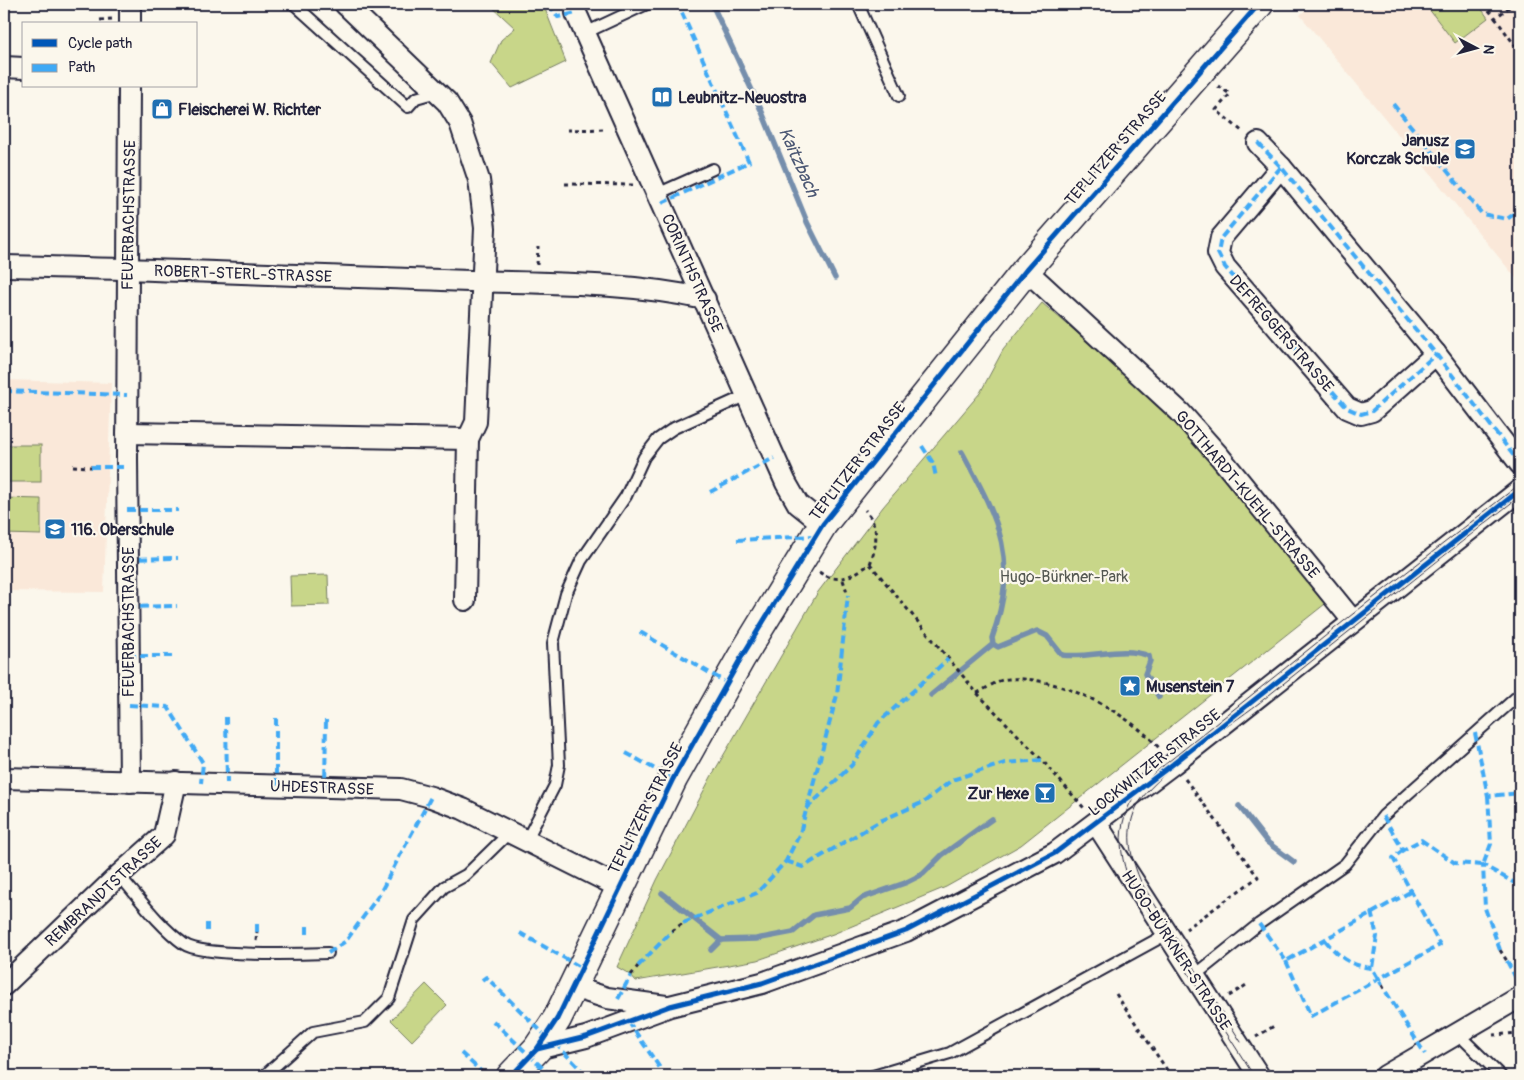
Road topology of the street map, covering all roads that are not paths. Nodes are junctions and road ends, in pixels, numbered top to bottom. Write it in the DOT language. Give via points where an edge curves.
graph roads {
  1 [pos="130,4"];
  2 [pos="294,4"];
  3 [pos="345,4"];
  4 [pos="648,4"];
  5 [pos="858,4"];
  6 [pos="1259,4"];
  7 [pos="576,14"];
  8 [pos="130,22"];
  9 [pos="585,33"];
  10 [pos="4,67"];
  11 [pos="22,68"];
  12 [pos="130,88"];
  13 [pos="437,92"];
  14 [pos="899,96"];
  15 [pos="1258,143"];
  16 [pos="1281,167"];
  17 [pos="713,168"];
  18 [pos="656,190"];
  19 [pos="4,266"];
  20 [pos="128,268"];
  21 [pos="1026,270"];
  22 [pos="481,282"];
  23 [pos="705,299"];
  24 [pos="1436,354"];
  25 [pos="747,395"];
  26 [pos="127,433"];
  27 [pos="468,439"];
  28 [pos="1520,464"];
  29 [pos="1520,490"];
  30 [pos="823,524"];
  31 [pos="465,600"];
  32 [pos="1353,621"];
  33 [pos="1520,694"];
  34 [pos="4,778"];
  35 [pos="130,782"];
  36 [pos="176,782"];
  37 [pos="1096,823"];
  38 [pos="518,837"];
  39 [pos="119,875"];
  40 [pos="619,887"];
  41 [pos="1169,937"];
  42 [pos="328,953"];
  43 [pos="1194,976"];
  44 [pos="4,985"];
  45 [pos="573,987"];
  46 [pos="1520,997"];
  47 [pos="670,1006"];
  48 [pos="1458,1034"];
  49 [pos="537,1048"];
  50 [pos="264,1076"];
  51 [pos="511,1076"];
  52 [pos="873,1076"];
  53 [pos="1258,1076"];
  54 [pos="1385,1076"];
  55 [pos="1501,1076"];
  1 -- 8 [label="street"];
  2 -- 13 [label="lane" via="408,107 416,98"];
  3 -- 13 [label="street"];
  4 -- 9 [label="lane"];
  5 -- 14 [label="lane"];
  6 -- 21 [label="main road, TEPLITZER STRASSE"];
  7 -- 9 [label="street, CORINTHSTRASSE"];
  9 -- 18 [label="street, CORINTHSTRASSE"];
  10 -- 11 [label="street"];
  12 -- 20 [label="street, FEUERBACHSTRASSE"];
  13 -- 22 [label="street" via="460,123 478,180 485,228"];
  15 -- 16 [label="street"];
  16 -- 24 [label="street"];
  16 -- 24 [label="street, DEFREGGERSTRASSE" via="1221,238 1218,253 1225,267 1347,408 1361,414 1372,410"];
  17 -- 18 [label="lane"];
  18 -- 23 [label="street, CORINTHSTRASSE"];
  19 -- 20 [label="street, ROBERT-STERL-STRASSE"];
  20 -- 22 [label="street, ROBERT-STERL-STRASSE"];
  20 -- 26 [label="street, FEUERBACHSTRASSE"];
  21 -- 30 [label="main road, TEPLITZER STRASSE"];
  21 -- 32 [label="street, GOTTHARDT-KUEHL-STRASSE" via="1180,412"];
  22 -- 23 [label="street, ROBERT-STERL-STRASSE" via="664,290"];
  22 -- 27 [label="street" via="476,422"];
  23 -- 25 [label="street, CORINTHSTRASSE"];
  24 -- 28 [label="street"];
  25 -- 30 [label="street, CORINTHSTRASSE" via="798,504"];
  25 -- 38 [label="lane" via="658,438 644,456 626,496 580,561 566,594 554,643 559,765 555,786"];
  26 -- 27 [label="street"];
  26 -- 35 [label="street, FEUERBACHSTRASSE"];
  27 -- 31 [label="street"];
  29 -- 32 [label="street, LOCKWITZER STRASSE"];
  30 -- 40 [label="main road, TEPLITZER STRASSE" via="673,778"];
  32 -- 37 [label="street, LOCKWITZER STRASSE"];
  33 -- 43 [label="lane" via="1383,816 1345,864 1259,924"];
  34 -- 35 [label="street, UHDESTRASSE"];
  35 -- 36 [label="street, UHDESTRASSE"];
  36 -- 38 [label="street, UHDESTRASSE" via="401,789 439,800"];
  36 -- 39 [label="street, REMBRANDTSTRASSE" via="164,835"];
  37 -- 41 [label="street, HUGO-BÜRKNER-STRASSE"];
  37 -- 47 [label="street, LOCKWITZER STRASSE" via="1055,853 906,932 762,983"];
  38 -- 40 [label="street, UHDESTRASSE"];
  38 -- 50 [label="lane" via="466,876 444,888 414,920 389,998 365,1022 313,1032"];
  39 -- 42 [label="lane" via="161,924 186,945 206,951"];
  39 -- 44 [label="street, REMBRANDTSTRASSE"];
  40 -- 45 [label="main road, TEPLITZER STRASSE"];
  41 -- 43 [label="street, HUGO-BÜRKNER-STRASSE"];
  41 -- 52 [label="lane" via="950,1053"];
  43 -- 53 [label="street, HUGO-BÜRKNER-STRASSE"];
  45 -- 47 [label="street" via="608,998"];
  45 -- 49 [label="main road, TEPLITZER STRASSE"];
  46 -- 48 [label="street"];
  47 -- 49 [label="street, LOCKWITZER STRASSE" via="586,1037"];
  48 -- 54 [label="street"];
  48 -- 55 [label="lane"];
  49 -- 51 [label="main road, TEPLITZER STRASSE"];
}
